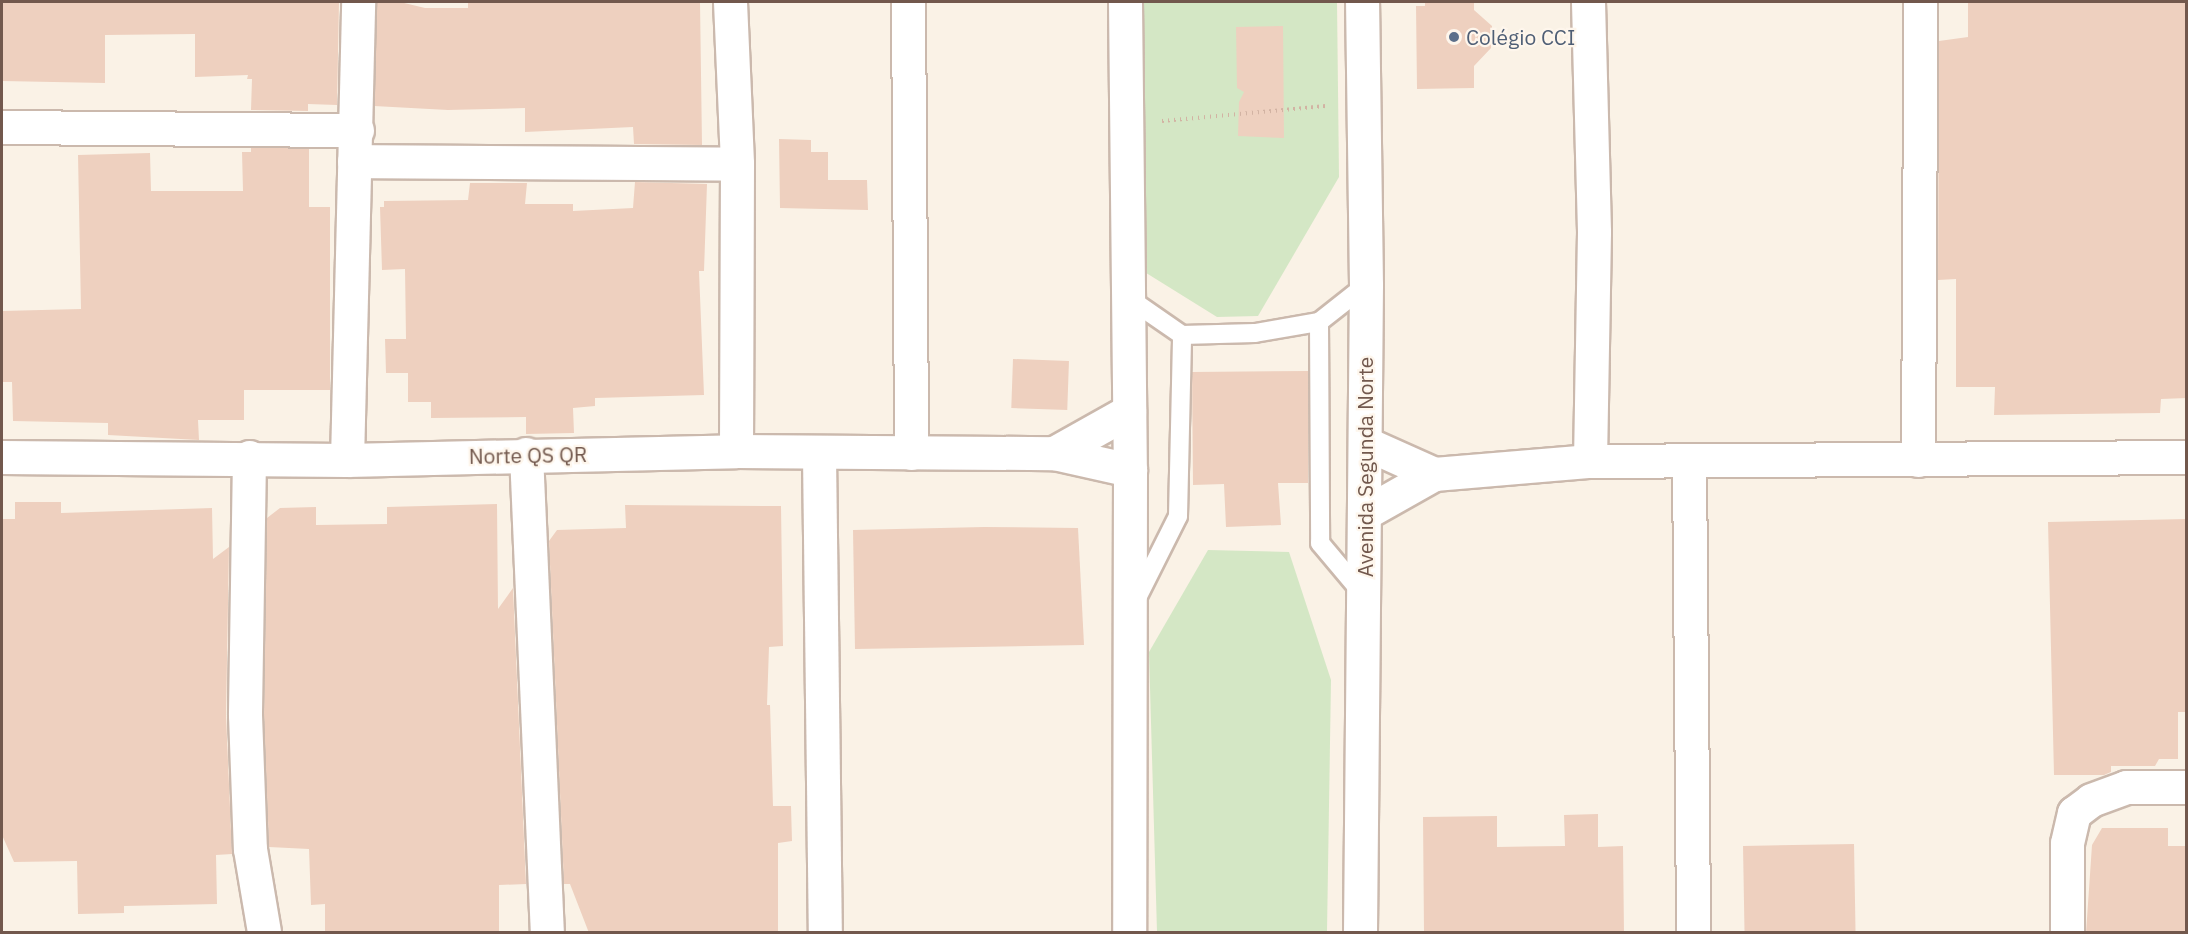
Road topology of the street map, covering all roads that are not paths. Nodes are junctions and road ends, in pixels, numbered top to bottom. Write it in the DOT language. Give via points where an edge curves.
graph roads {
  1 [pos="358,2"];
  2 [pos="730,2"];
  3 [pos="908,2"];
  4 [pos="1125,2"];
  5 [pos="1362,2"];
  6 [pos="1588,2"];
  7 [pos="1920,2"];
  8 [pos="2,128"];
  9 [pos="355,145"];
  10 [pos="736,164"];
  11 [pos="1366,285"];
  12 [pos="1127,297"];
  13 [pos="1319,322"];
  14 [pos="1182,335"];
  15 [pos="1129,411"];
  16 [pos="1365,443"];
  17 [pos="736,451"];
  18 [pos="911,453"];
  19 [pos="1054,453"];
  20 [pos="526,454"];
  21 [pos="819,454"];
  22 [pos="2,457"];
  23 [pos="249,457"];
  24 [pos="2187,457"];
  25 [pos="347,460"];
  26 [pos="1918,460"];
  27 [pos="1590,461"];
  28 [pos="1689,461"];
  29 [pos="1130,470"];
  30 [pos="1434,474"];
  31 [pos="1365,513"];
  32 [pos="1364,596"];
  33 [pos="1131,612"];
  34 [pos="2187,787"];
  35 [pos="264,933"];
  36 [pos="547,933"];
  37 [pos="825,933"];
  38 [pos="1129,933"];
  39 [pos="1360,933"];
  40 [pos="1693,933"];
  41 [pos="2067,933"];
  1 -- 9 [label="street"];
  2 -- 10 [label="street"];
  3 -- 18 [label="street"];
  4 -- 12 [label="street"];
  5 -- 11 [label="street, Avenida Segunda Norte"];
  6 -- 27 [label="street" via="1594,232"];
  7 -- 26 [label="street"];
  8 -- 9 [label="street"];
  9 -- 10 [label="street"];
  9 -- 25 [label="street"];
  10 -- 17 [label="street"];
  11 -- 13 [label="lane"];
  11 -- 16 [label="street, Avenida Segunda Norte"];
  12 -- 14 [label="lane"];
  12 -- 15 [label="street"];
  13 -- 14 [label="lane" via="1256,333"];
  13 -- 32 [label="lane" via="1320,543"];
  14 -- 33 [label="lane" via="1178,516"];
  15 -- 19 [label="street, Norte QS QR"];
  15 -- 29 [label="street"];
  16 -- 30 [label="street"];
  16 -- 31 [label="street, Avenida Segunda Norte"];
  17 -- 20 [label="street, Norte QS QR"];
  17 -- 21 [label="street, Norte QS QR"];
  18 -- 19 [label="street, Norte QS QR"];
  18 -- 21 [label="street, Norte QS QR"];
  19 -- 29 [label="street, Norte QS QR"];
  20 -- 25 [label="street, Norte QS QR"];
  20 -- 36 [label="street"];
  21 -- 37 [label="street"];
  22 -- 23 [label="street, Norte QS QR"];
  23 -- 25 [label="street, Norte QS QR"];
  23 -- 35 [label="street" via="245,715 250,849"];
  24 -- 26 [label="street"];
  26 -- 28 [label="street"];
  27 -- 28 [label="street"];
  27 -- 30 [label="street"];
  28 -- 40 [label="street"];
  29 -- 33 [label="street"];
  30 -- 31 [label="street"];
  31 -- 32 [label="street, Avenida Segunda Norte"];
  32 -- 39 [label="street, Avenida Segunda Norte"];
  33 -- 38 [label="street"];
  34 -- 41 [label="street" via="2126,787 2091,800 2074,813 2067,843"];
}
